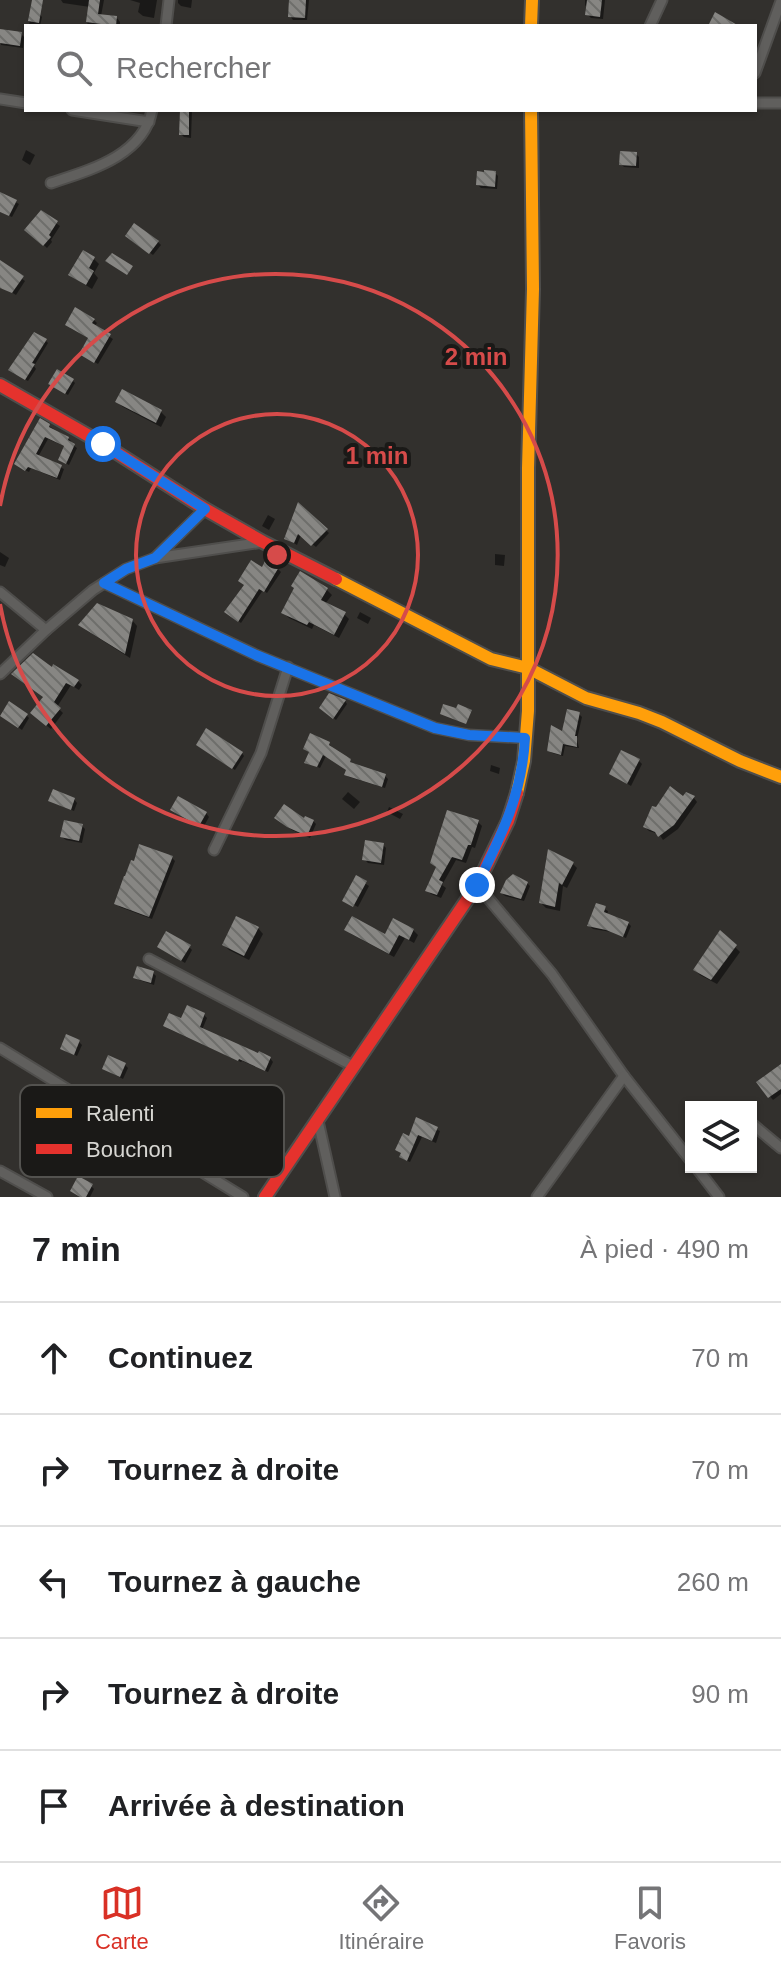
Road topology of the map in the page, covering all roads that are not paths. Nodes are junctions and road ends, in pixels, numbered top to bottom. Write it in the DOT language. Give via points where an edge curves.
graph roads {
  1 [pos="169,0"];
  2 [pos="532,0"];
  3 [pos="662,0"];
  4 [pos="781,1"];
  5 [pos="166,24"];
  6 [pos="531,24"];
  7 [pos="651,24"];
  8 [pos="757,67"];
  9 [pos="0,99"];
  10 [pos="24,103"];
  11 [pos="757,103"];
  12 [pos="781,103"];
  13 [pos="85,112"];
  14 [pos="152,112"];
  15 [pos="531,112"];
  16 [pos="149,122"];
  17 [pos="51,183"];
  18 [pos="0,385"];
  19 [pos="205,509"];
  20 [pos="263,542"];
  21 [pos="155,558"];
  22 [pos="104,583"];
  23 [pos="0,592"];
  24 [pos="46,630"];
  25 [pos="288,667"];
  26 [pos="528,668"];
  27 [pos="0,674"];
  28 [pos="525,738"];
  29 [pos="781,777"];
  30 [pos="214,850"];
  31 [pos="477,885"];
  32 [pos="149,959"];
  33 [pos="0,1048"];
  34 [pos="353,1066"];
  35 [pos="624,1076"];
  36 [pos="60,1085"];
  37 [pos="318,1121"];
  38 [pos="757,1128"];
  39 [pos="781,1148"];
  40 [pos="685,1153"];
  41 [pos="284,1170"];
  42 [pos="0,1171"];
  43 [pos="701,1173"];
  44 [pos="210,1177"];
  45 [pos="279,1177"];
  46 [pos="47,1197"];
  47 [pos="243,1197"];
  48 [pos="265,1197"];
  49 [pos="335,1197"];
  50 [pos="537,1197"];
  51 [pos="719,1197"];
  1 -- 5 [label="street"];
  2 -- 6 [label="main road"];
  3 -- 7 [label="street"];
  4 -- 8 [label="street"];
  9 -- 10 [label="street"];
  11 -- 12 [label="street"];
  13 -- 16 [label="street"];
  14 -- 16 [label="street"];
  15 -- 26 [label="main road"];
  16 -- 17 [label="street" via="123,154"];
  18 -- 19 [label="main road"];
  19 -- 20 [label="main road"];
  19 -- 21 [label="street"];
  20 -- 21 [label="street"];
  20 -- 26 [label="main road" via="491,659"];
  21 -- 22 [label="street"];
  22 -- 24 [label="street"];
  22 -- 25 [label="street"];
  23 -- 24 [label="street"];
  24 -- 27 [label="street"];
  25 -- 28 [label="street" via="444,731"];
  25 -- 30 [label="street" via="261,753"];
  26 -- 28 [label="main road"];
  26 -- 29 [label="main road" via="586,698 662,722"];
  28 -- 31 [label="main road" via="508,821"];
  31 -- 34 [label="main road"];
  31 -- 35 [label="street" via="552,974"];
  32 -- 34 [label="street"];
  33 -- 36 [label="street"];
  34 -- 37 [label="main road"];
  35 -- 40 [label="street"];
  35 -- 50 [label="street"];
  37 -- 41 [label="main road"];
  37 -- 49 [label="street"];
  38 -- 39 [label="street"];
  42 -- 46 [label="street"];
  43 -- 51 [label="street"];
  44 -- 47 [label="street"];
  45 -- 48 [label="main road"];
}
